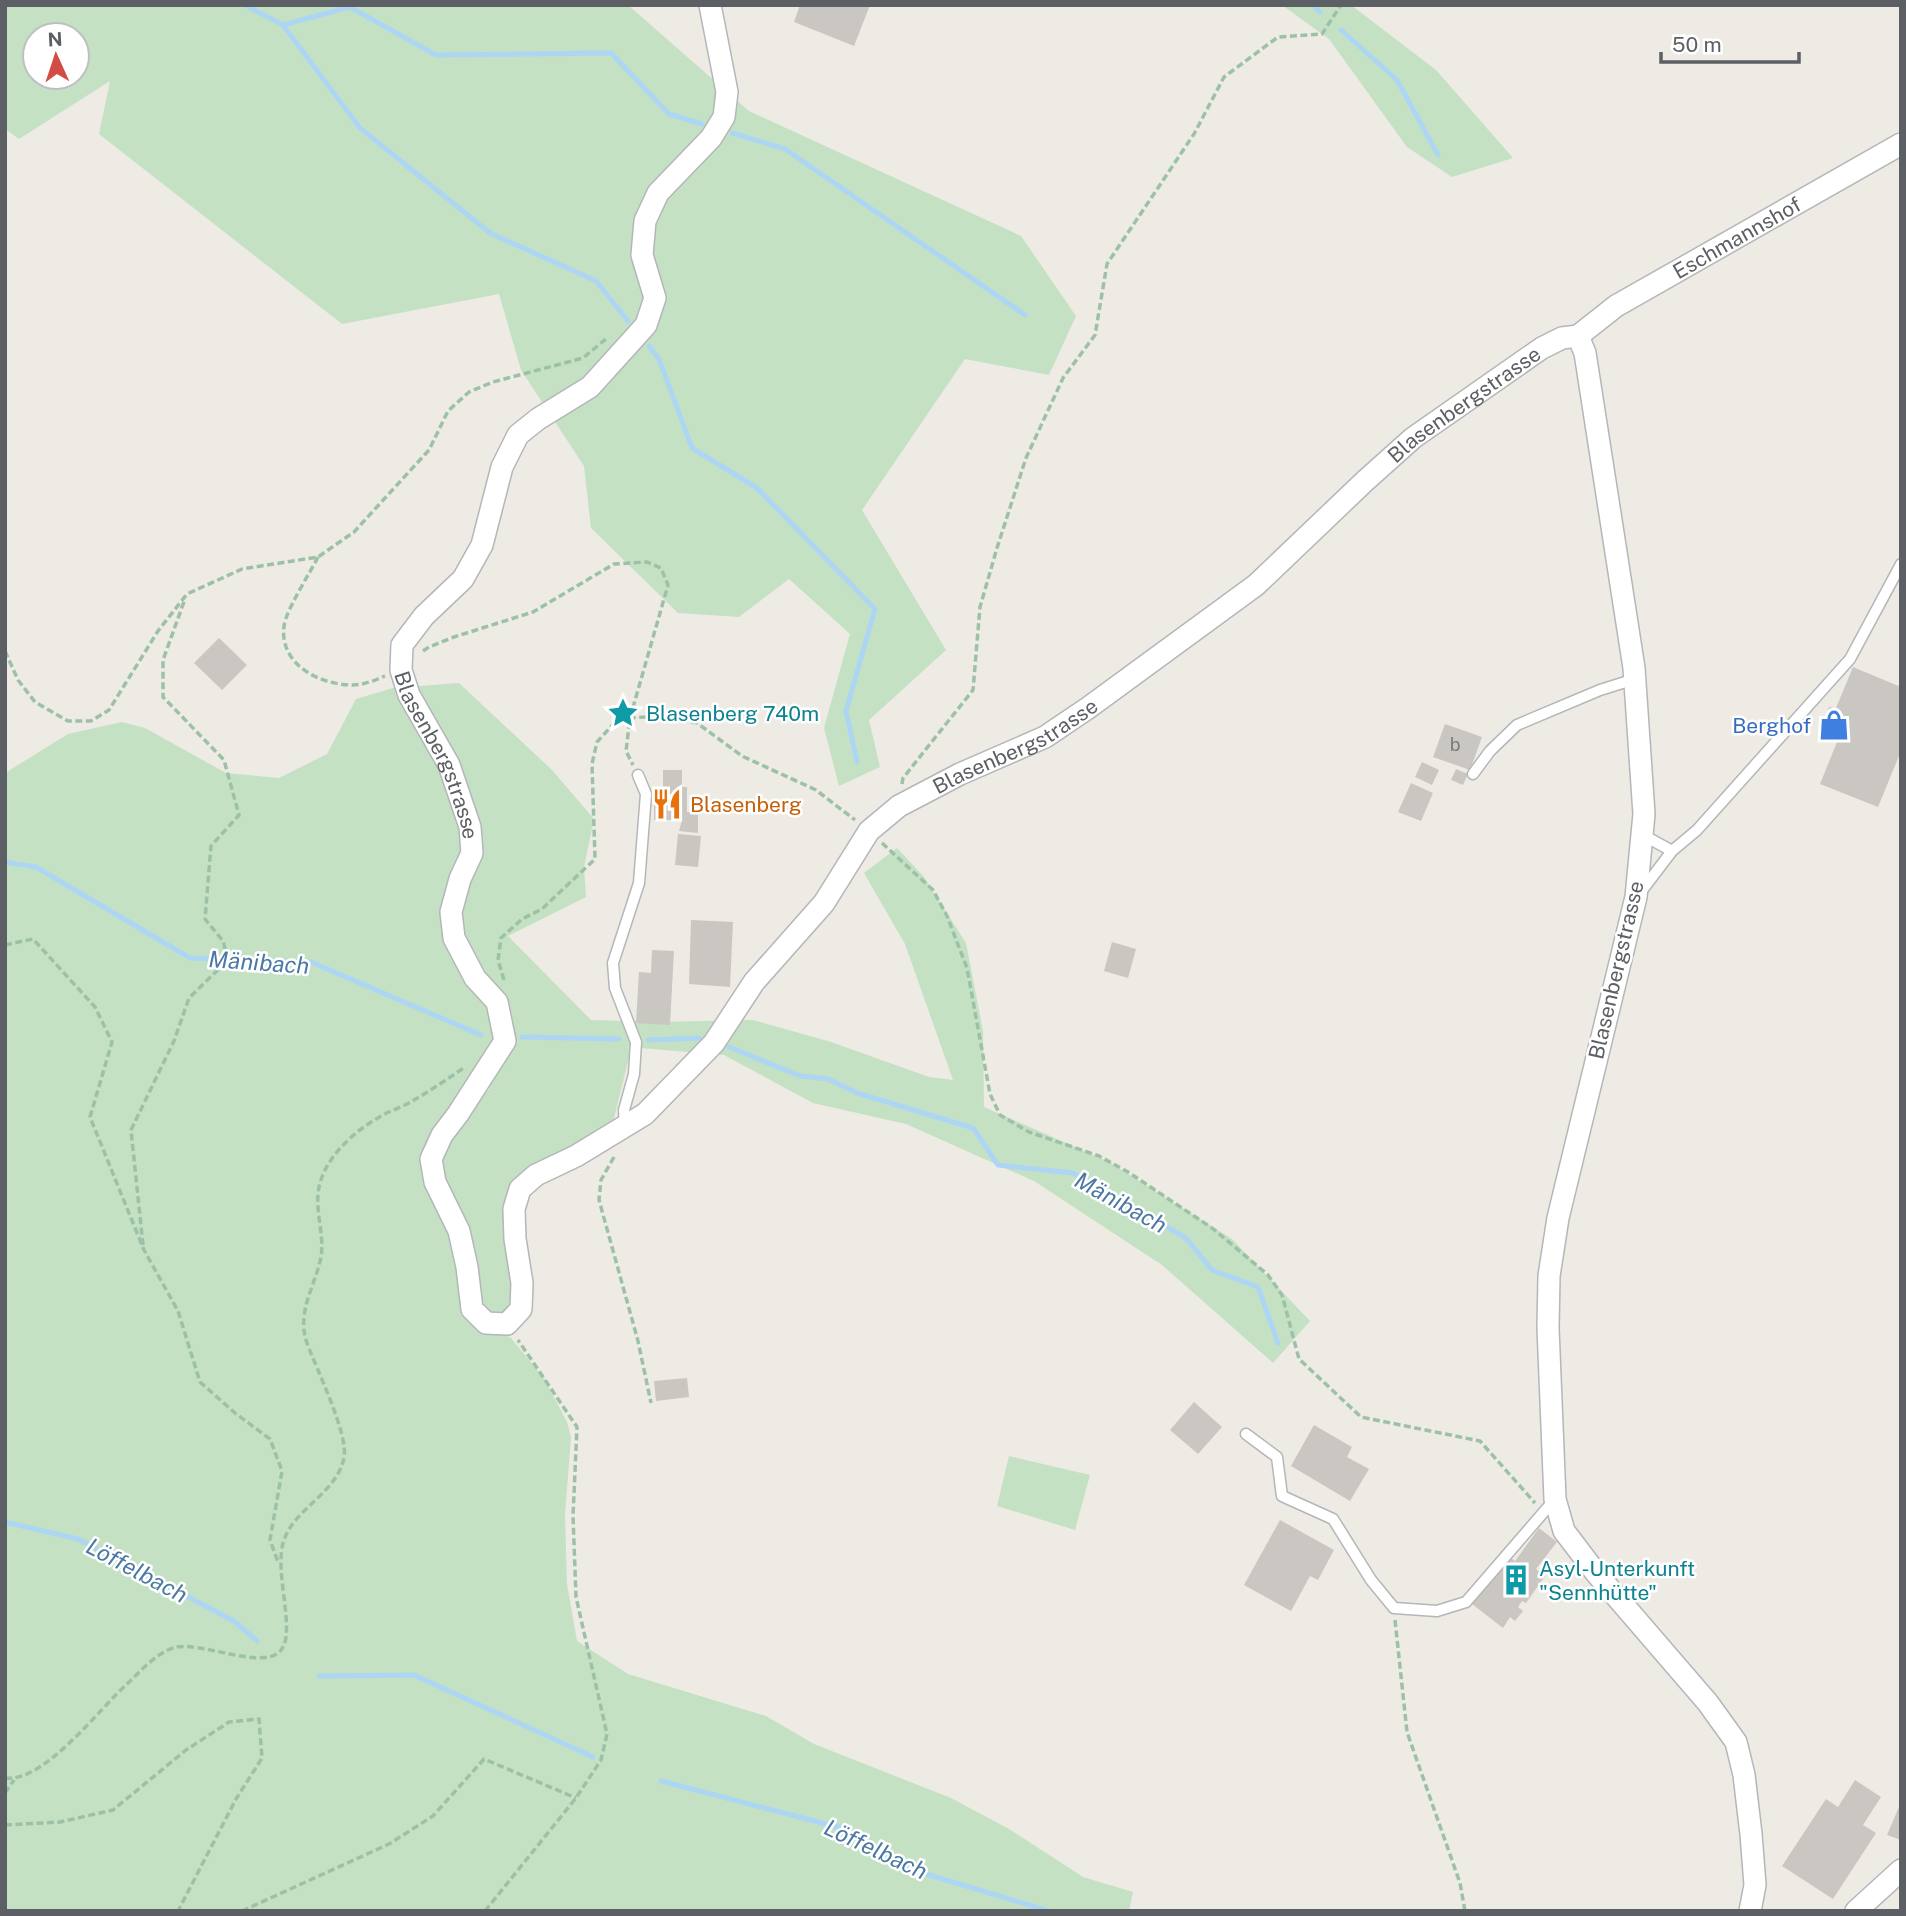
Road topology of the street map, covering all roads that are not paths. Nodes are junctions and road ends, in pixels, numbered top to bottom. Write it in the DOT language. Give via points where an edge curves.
graph roads {
  1 [pos="710,5"];
  2 [pos="1901,144"];
  3 [pos="1578,336"];
  4 [pos="1901,564"];
  5 [pos="1635,679"];
  6 [pos="1473,774"];
  7 [pos="638,775"];
  8 [pos="1643,835"];
  9 [pos="1672,851"];
  10 [pos="1636,897"];
  11 [pos="625,1127"];
  12 [pos="1246,1434"];
  13 [pos="1549,1506"];
  14 [pos="1901,1870"];
  15 [pos="1750,1911"];
  16 [pos="1856,1911"];
  1 -- 11 [label="street, Blasenbergstrasse" via="727,92 724,117 711,138 658,193 645,221 642,255 655,298 646,325 590,387 518,435 502,467 482,545 463,579 424,616 402,645 401,670 409,695 449,765 470,827 472,853 451,912 454,938 475,978 497,1003 505,1041 442,1135 431,1160 435,1182 459,1231 472,1309 486,1323 507,1324 521,1308 514,1209 520,1189 536,1175"];
  2 -- 3 [label="street, Eschmannshof" via="1616,306"];
  3 -- 5 [label="street, Blasenbergstrasse" via="1585,353"];
  3 -- 11 [label="street, Blasenbergstrasse" via="1542,348 1413,438 1256,585 1045,737 899,806 869,831 824,903 754,982 714,1043 645,1114"];
  4 -- 9 [label="lane" via="1850,659 1697,830"];
  5 -- 6 [label="lane" via="1517,725"];
  5 -- 8 [label="street, Blasenbergstrasse"];
  7 -- 11 [label="lane" via="646,794 639,883 613,963 615,988 636,1042"];
  8 -- 9 [label="lane"];
  8 -- 10 [label="street, Blasenbergstrasse"];
  9 -- 10 [label="lane"];
  10 -- 13 [label="street, Blasenbergstrasse" via="1558,1218 1549,1276"];
  12 -- 13 [label="lane" via="1277,1457 1282,1496 1333,1519 1394,1608 1437,1612 1466,1602"];
  13 -- 15 [label="street, Blasenbergstrasse" via="1596,1573 1708,1703 1735,1742 1751,1833 1755,1885"];
  14 -- 16 [label="street"];
}
